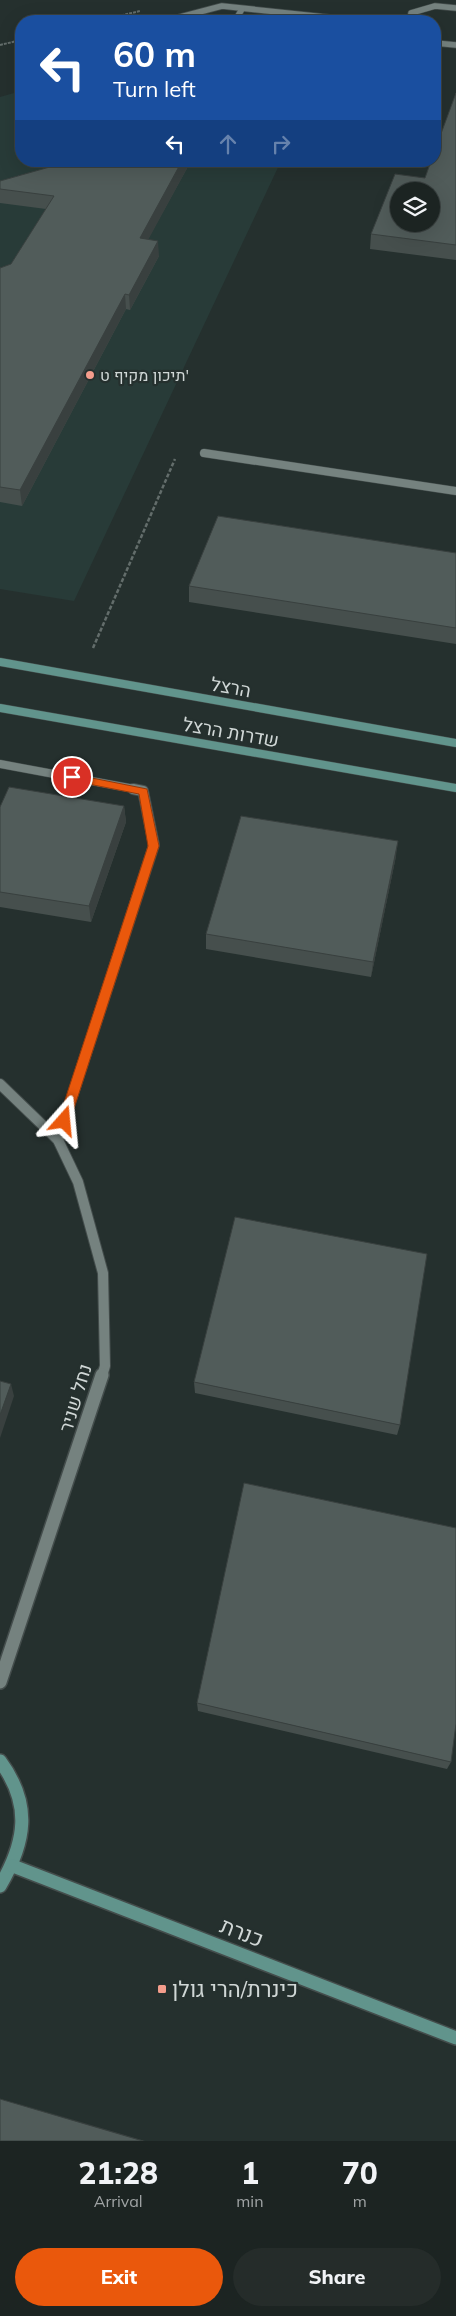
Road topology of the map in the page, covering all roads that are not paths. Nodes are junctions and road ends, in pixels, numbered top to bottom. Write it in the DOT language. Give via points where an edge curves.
graph roads {
  1 [pos="456,8"];
  2 [pos="242,9"];
  3 [pos="188,15"];
  4 [pos="238,15"];
  5 [pos="301,15"];
  6 [pos="411,15"];
  7 [pos="441,44"];
  8 [pos="456,45"];
  9 [pos="204,453"];
  10 [pos="456,491"];
  11 [pos="0,662"];
  12 [pos="0,708"];
  13 [pos="456,743"];
  14 [pos="0,764"];
  15 [pos="456,788"];
  16 [pos="0,1084"];
  17 [pos="58,1140"];
  18 [pos="0,1682"];
  19 [pos="0,1761"];
  20 [pos="13,1866"];
  21 [pos="0,1886"];
  22 [pos="456,2038"];
  1 -- 6 [label="street" via="435,6"];
  2 -- 3 [label="street" via="222,6"];
  2 -- 4 [label="street"];
  2 -- 5 [label="street"];
  7 -- 8 [label="street"];
  9 -- 10 [label="street"];
  11 -- 13 [label="main road, הרצל"];
  12 -- 15 [label="main road, שדרות הרצל"];
  14 -- 17 [label="street" via="143,791 154,846"];
  16 -- 17 [label="street, נחל שניר"];
  17 -- 18 [label="street, נחל שניר" via="78,1182 103,1273 105,1366"];
  19 -- 20 [label="main road" via="15,1782 22,1808 22,1837"];
  20 -- 21 [label="main road"];
  20 -- 22 [label="main road, כנרת"];
}
